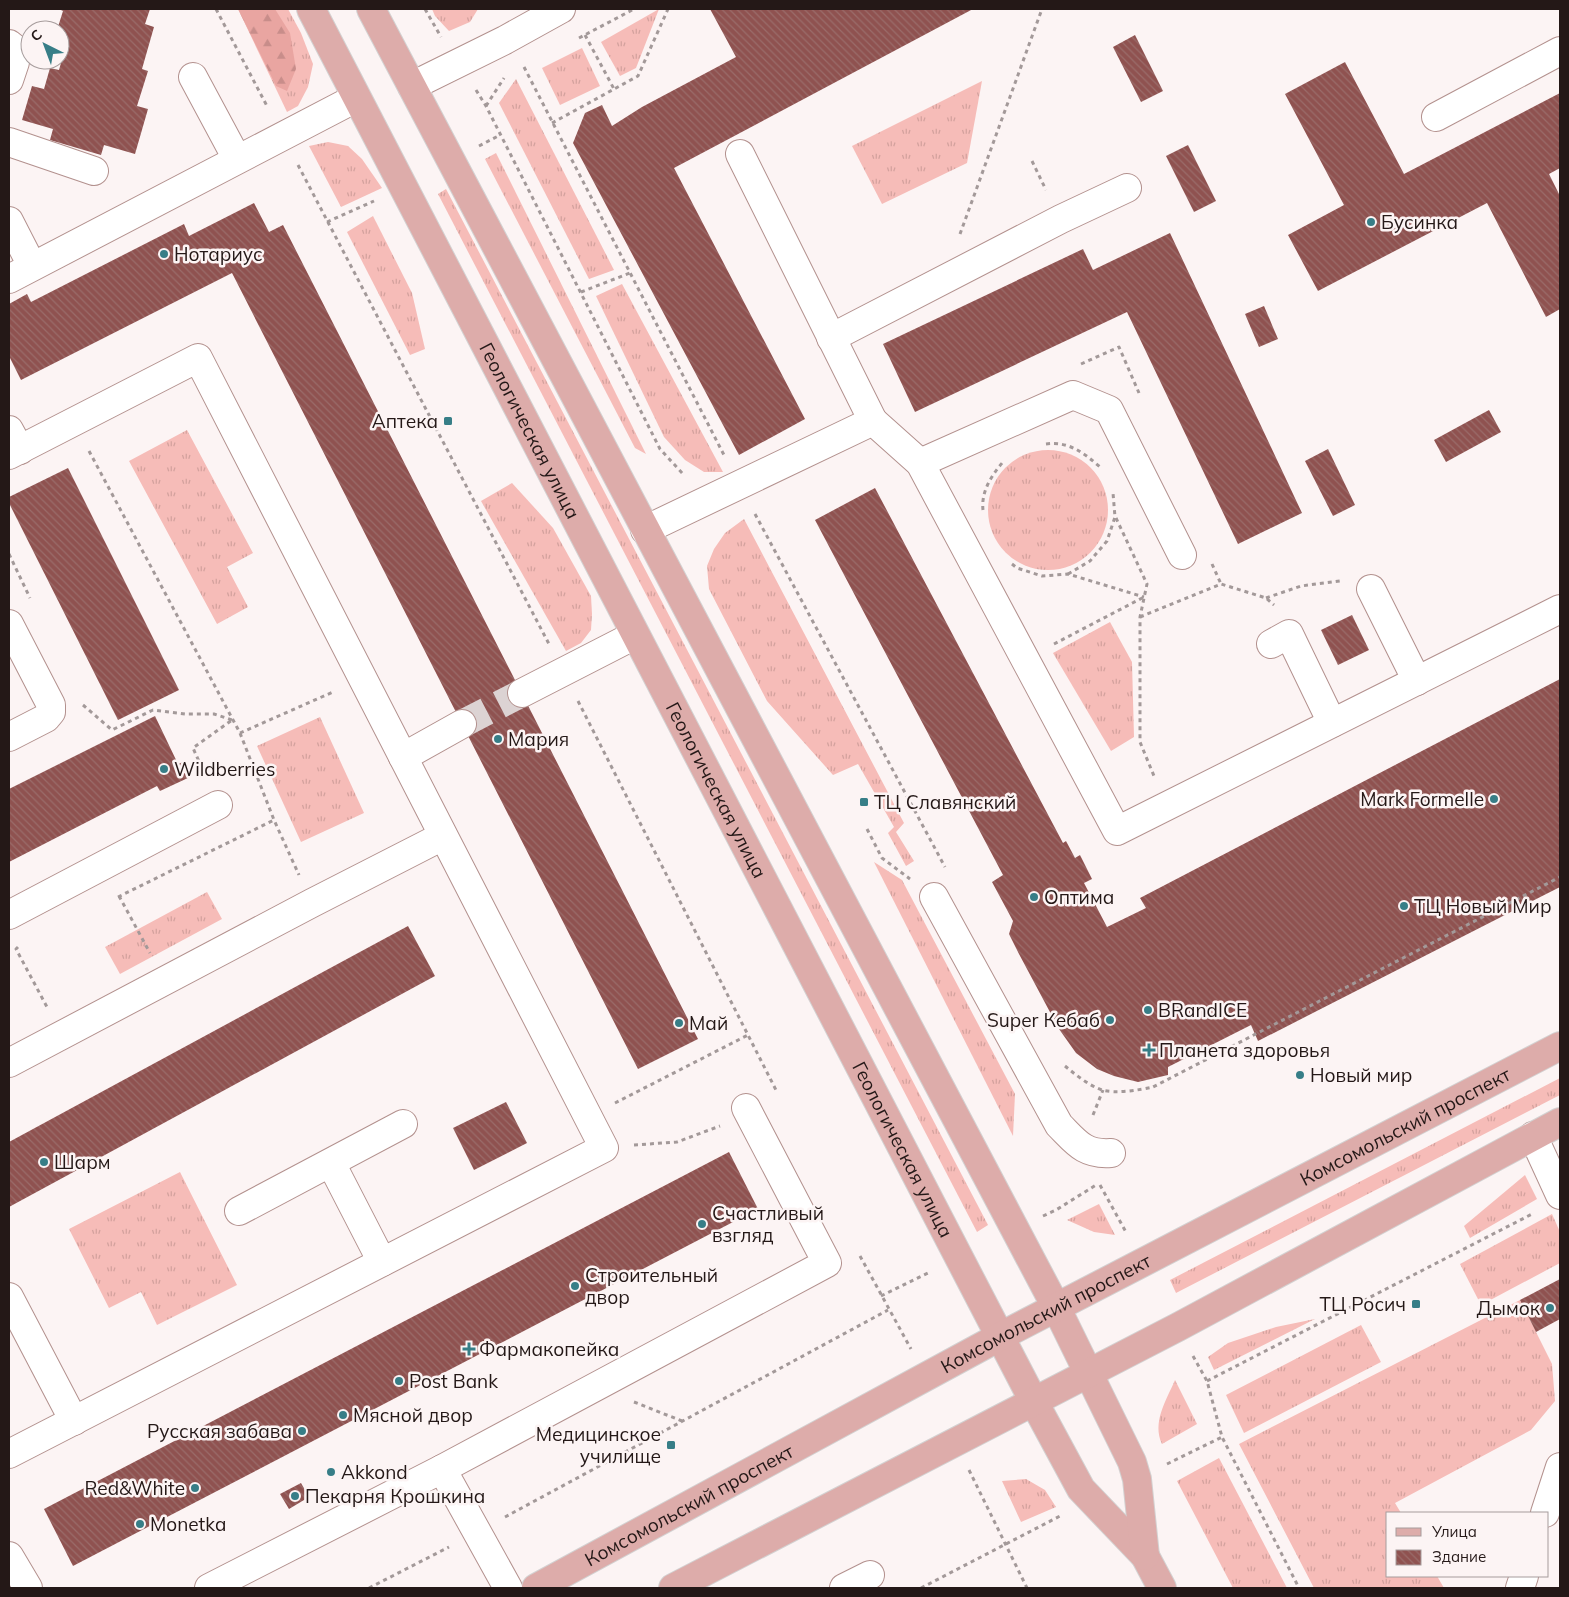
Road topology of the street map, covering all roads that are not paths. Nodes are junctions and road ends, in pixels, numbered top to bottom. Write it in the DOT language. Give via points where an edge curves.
graph roads {
  1 [pos="311,9"];
  2 [pos="371,9"];
  3 [pos="550,11"];
  4 [pos="9,44"];
  5 [pos="1560,51"];
  6 [pos="193,77"];
  7 [pos="9,80"];
  8 [pos="412,86"];
  9 [pos="356,98"];
  10 [pos="1436,116"];
  11 [pos="9,142"];
  12 [pos="740,154"];
  13 [pos="238,159"];
  14 [pos="94,171"];
  15 [pos="1127,188"];
  16 [pos="9,221"];
  17 [pos="32,266"];
  18 [pos="9,279"];
  19 [pos="831,338"];
  20 [pos="873,421"];
  21 [pos="12,445"];
  22 [pos="920,463"];
  23 [pos="645,530"];
  24 [pos="1182,555"];
  25 [pos="1371,589"];
  26 [pos="1560,609"];
  27 [pos="9,624"];
  28 [pos="635,635"];
  29 [pos="1280,639"];
  30 [pos="1417,681"];
  31 [pos="522,693"];
  32 [pos="1332,723"];
  33 [pos="462,724"];
  34 [pos="9,737"];
  35 [pos="403,757"];
  36 [pos="218,805"];
  37 [pos="443,836"];
  38 [pos="934,897"];
  39 [pos="9,915"];
  40 [pos="1560,1046"];
  41 [pos="9,1063"];
  42 [pos="746,1108"];
  43 [pos="1560,1122"];
  44 [pos="403,1124"];
  45 [pos="1533,1136"];
  46 [pos="1111,1153"];
  47 [pos="331,1163"];
  48 [pos="1551,1202"];
  49 [pos="240,1211"];
  50 [pos="382,1262"];
  51 [pos="9,1297"];
  52 [pos="1056,1307"];
  53 [pos="1001,1336"];
  54 [pos="1089,1374"];
  55 [pos="1034,1402"];
  56 [pos="74,1421"];
  57 [pos="9,1454"];
  58 [pos="1560,1467"];
  59 [pos="442,1468"];
  60 [pos="1545,1512"];
  61 [pos="9,1556"];
  62 [pos="1145,1556"];
  63 [pos="870,1575"];
  64 [pos="28,1588"];
  65 [pos="209,1588"];
  66 [pos="508,1588"];
  67 [pos="536,1588"];
  68 [pos="673,1588"];
  69 [pos="844,1588"];
  70 [pos="1162,1588"];
  1 -- 9 [label="main road, Геологическая улица"];
  2 -- 8 [label="main road, Геологическая улица"];
  3 -- 8 [label="street" via="505,40"];
  4 -- 7 [label="street" via="14,48 15,62"];
  5 -- 10 [label="street"];
  6 -- 13 [label="street"];
  8 -- 23 [label="main road, Геологическая улица"];
  9 -- 13 [label="street"];
  9 -- 28 [label="main road, Геологическая улица"];
  11 -- 14 [label="street"];
  12 -- 19 [label="street"];
  13 -- 17 [label="street"];
  15 -- 19 [label="street"];
  16 -- 17 [label="street"];
  17 -- 18 [label="street"];
  19 -- 20 [label="street"];
  20 -- 22 [label="street"];
  20 -- 23 [label="street"];
  21 -- 35 [label="street" via="74,422 198,358"];
  22 -- 24 [label="street" via="1073,396 1109,410"];
  22 -- 32 [label="street" via="1117,831"];
  23 -- 52 [label="main road, Геологическая улица"];
  25 -- 30 [label="street"];
  26 -- 30 [label="street"];
  27 -- 34 [label="street" via="51,712 46,718"];
  28 -- 31 [label="street"];
  28 -- 53 [label="main road, Геологическая улица"];
  29 -- 32 [label="street"];
  30 -- 32 [label="street"];
  33 -- 35 [label="street"];
  35 -- 37 [label="street"];
  36 -- 39 [label="street"];
  37 -- 41 [label="street"];
  37 -- 50 [label="street" via="604,1148"];
  38 -- 46 [label="street" via="1059,1125 1081,1147 1098,1154"];
  40 -- 52 [label="main road, Комсомольский проспект"];
  42 -- 59 [label="street" via="827,1263"];
  43 -- 45 [label="main road"];
  44 -- 47 [label="street"];
  45 -- 48 [label="street"];
  45 -- 54 [label="main road"];
  47 -- 49 [label="street"];
  47 -- 50 [label="street"];
  50 -- 56 [label="street"];
  51 -- 56 [label="street"];
  52 -- 53 [label="main road, Комсомольский проспект"];
  52 -- 54 [label="main road, Геологическая улица"];
  53 -- 55 [label="main road, Геологическая улица"];
  53 -- 67 [label="main road, Комсомольский проспект"];
  54 -- 55 [label="main road"];
  54 -- 62 [label="main road, Геологическая улица" via="1132,1462 1137,1479"];
  55 -- 62 [label="main road, Геологическая улица" via="1081,1489"];
  55 -- 68 [label="main road"];
  56 -- 57 [label="street"];
  58 -- 60 [label="street"];
  59 -- 65 [label="street"];
  59 -- 66 [label="street"];
  61 -- 64 [label="street"];
  62 -- 70 [label="main road, Геологическая улица"];
  63 -- 69 [label="street"];
}
